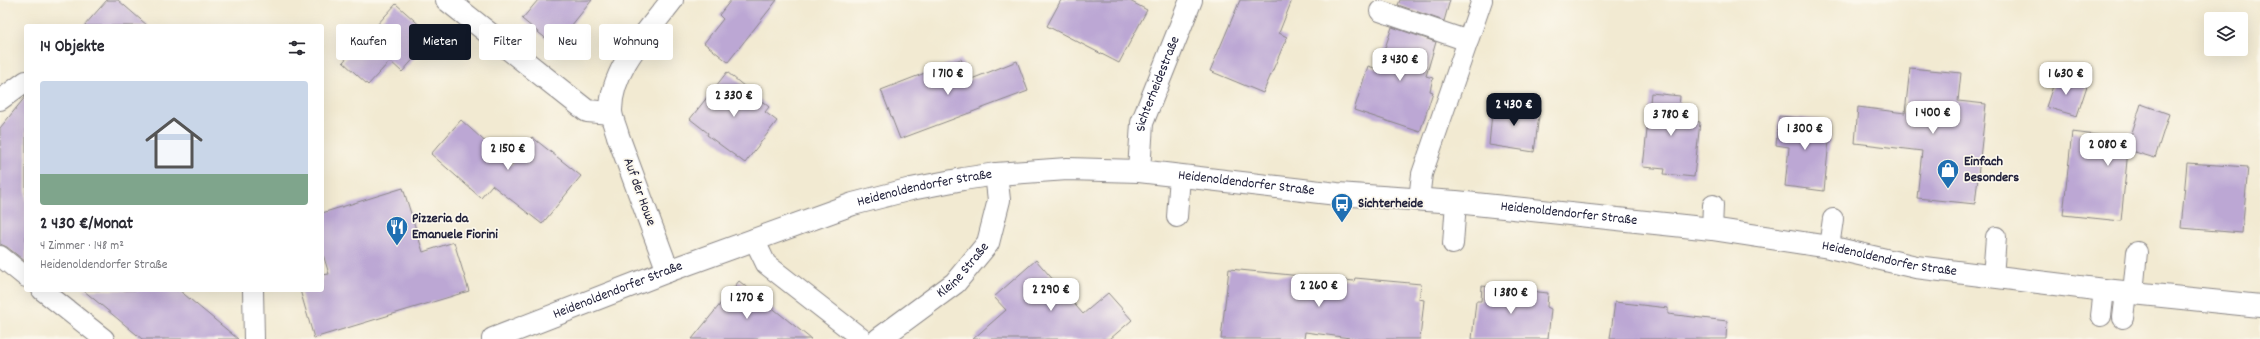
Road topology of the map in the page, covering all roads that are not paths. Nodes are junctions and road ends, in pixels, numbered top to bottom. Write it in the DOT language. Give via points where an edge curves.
graph roads {
  1 [pos="447,0"];
  2 [pos="672,0"];
  3 [pos="1192,0"];
  4 [pos="1482,0"];
  5 [pos="1380,11"];
  6 [pos="1468,41"];
  7 [pos="24,82"];
  8 [pos="0,100"];
  9 [pos="611,113"];
  10 [pos="1139,171"];
  11 [pos="996,174"];
  12 [pos="1180,176"];
  13 [pos="1419,199"];
  14 [pos="1456,202"];
  15 [pos="1713,205"];
  16 [pos="1177,217"];
  17 [pos="1832,218"];
  18 [pos="1712,229"];
  19 [pos="1996,237"];
  20 [pos="754,239"];
  21 [pos="1453,244"];
  22 [pos="1829,247"];
  23 [pos="2137,252"];
  24 [pos="0,256"];
  25 [pos="668,271"];
  26 [pos="24,275"];
  27 [pos="1993,277"];
  28 [pos="2104,290"];
  29 [pos="45,292"];
  30 [pos="253,292"];
  31 [pos="2130,292"];
  32 [pos="2260,306"];
  33 [pos="2101,316"];
  34 [pos="2123,318"];
  35 [pos="104,339"];
  36 [pos="254,339"];
  37 [pos="493,339"];
  38 [pos="862,339"];
  39 [pos="879,339"];
  1 -- 9 [label="street" via="587,111"];
  2 -- 9 [label="street, Auf der Howe" via="624,66 613,91"];
  3 -- 10 [label="street, Sichterheidestraße" via="1142,123"];
  4 -- 6 [label="lane"];
  5 -- 6 [label="lane"];
  6 -- 13 [label="lane" via="1422,174"];
  7 -- 8 [label="lane"];
  9 -- 25 [label="street, Auf der Howe"];
  10 -- 11 [label="street, Heidenoldendorfer Straße" via="1067,169"];
  10 -- 12 [label="street, Heidenoldendorfer Straße"];
  11 -- 20 [label="street, Heidenoldendorfer Straße" via="911,189 860,202"];
  11 -- 39 [label="street, Kleine Straße" via="999,200 988,243 955,283"];
  12 -- 13 [label="street, Heidenoldendorfer Straße" via="1337,194"];
  12 -- 16 [label="lane"];
  13 -- 14 [label="street, Heidenoldendorfer Straße"];
  14 -- 18 [label="street, Heidenoldendorfer Straße"];
  14 -- 21 [label="lane"];
  15 -- 18 [label="lane"];
  17 -- 22 [label="lane"];
  18 -- 22 [label="street, Heidenoldendorfer Straße"];
  19 -- 27 [label="lane"];
  20 -- 25 [label="street, Heidenoldendorfer Straße"];
  20 -- 38 [label="lane" via="766,264"];
  22 -- 27 [label="street, Heidenoldendorfer Straße" via="1916,267"];
  23 -- 31 [label="lane"];
  24 -- 26 [label="lane"];
  25 -- 37 [label="street, Heidenoldendorfer Straße"];
  27 -- 28 [label="street, Heidenoldendorfer Straße"];
  28 -- 31 [label="street, Heidenoldendorfer Straße"];
  28 -- 33 [label="lane"];
  29 -- 35 [label="lane"];
  30 -- 36 [label="lane"];
  31 -- 32 [label="street, Heidenoldendorfer Straße"];
  31 -- 34 [label="lane"];
}
